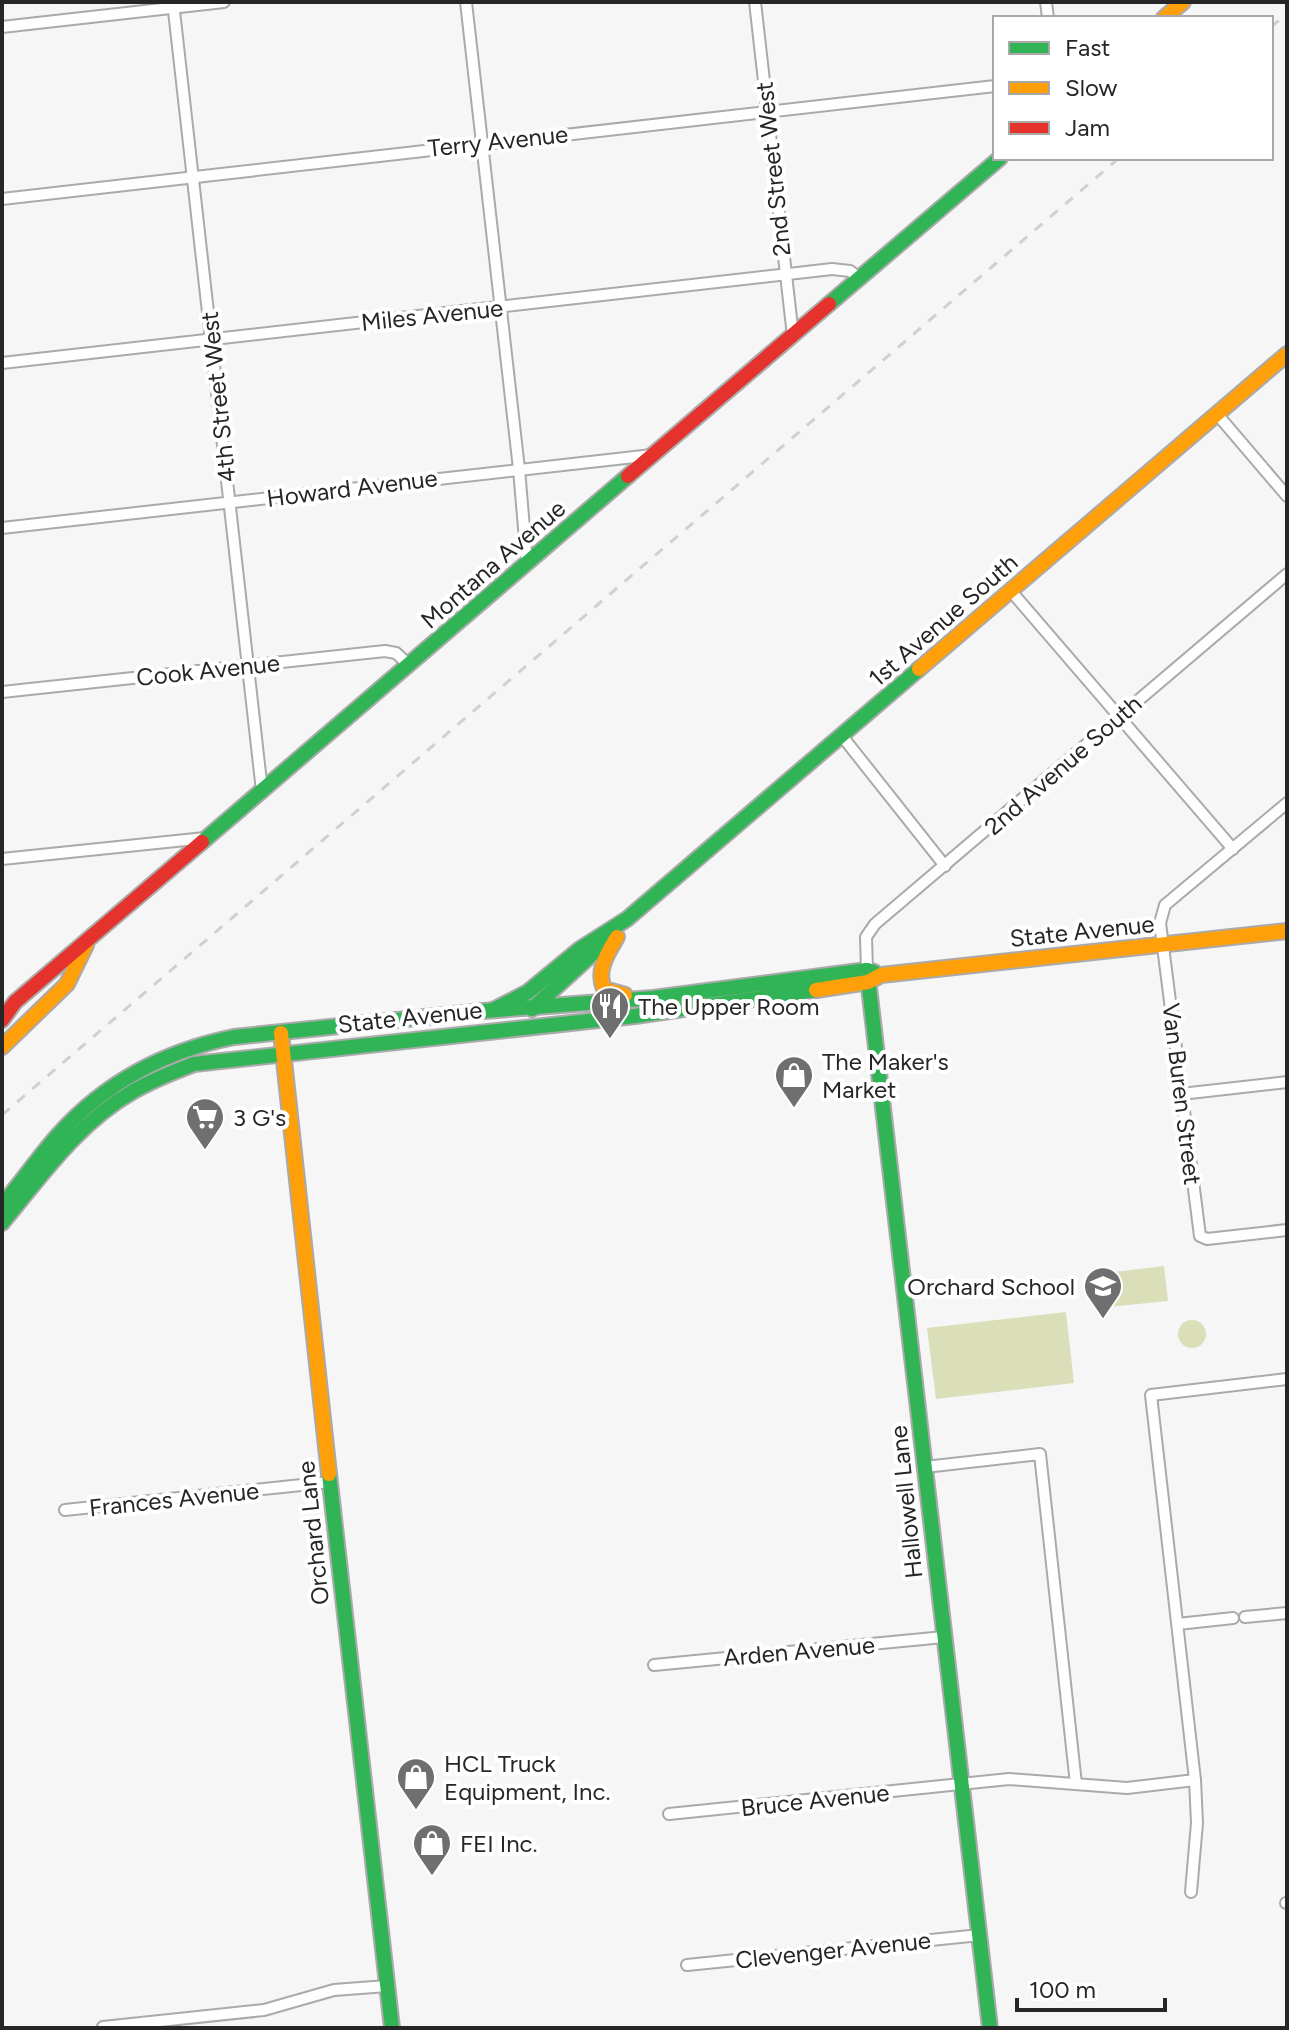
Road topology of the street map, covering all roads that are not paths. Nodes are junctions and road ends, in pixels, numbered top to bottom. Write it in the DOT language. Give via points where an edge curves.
graph roads {
  1 [pos="224,2"];
  2 [pos="466,2"];
  3 [pos="755,2"];
  4 [pos="1183,2"];
  5 [pos="174,5"];
  6 [pos="1166,16"];
  7 [pos="2,27"];
  8 [pos="993,86"];
  9 [pos="766,112"];
  10 [pos="482,143"];
  11 [pos="998,160"];
  12 [pos="193,177"];
  13 [pos="2,199"];
  14 [pos="785,274"];
  15 [pos="860,279"];
  16 [pos="501,308"];
  17 [pos="793,336"];
  18 [pos="211,339"];
  19 [pos="1287,354"];
  20 [pos="2,363"];
  21 [pos="1217,414"];
  22 [pos="654,455"];
  23 [pos="519,469"];
  24 [pos="1287,496"];
  25 [pos="230,503"];
  26 [pos="2,528"];
  27 [pos="527,564"];
  28 [pos="1287,574"];
  29 [pos="1011,591"];
  30 [pos="409,665"];
  31 [pos="248,666"];
  32 [pos="2,692"];
  33 [pos="1118,718"];
  34 [pos="842,736"];
  35 [pos="262,791"];
  36 [pos="1287,803"];
  37 [pos="207,837"];
  38 [pos="1233,849"];
  39 [pos="2,859"];
  40 [pos="945,866"];
  41 [pos="627,919"];
  42 [pos="1287,931"];
  43 [pos="95,933"];
  44 [pos="1163,944"];
  45 [pos="872,976"];
  46 [pos="653,998"];
  47 [pos="8,1005"];
  48 [pos="533,1007"];
  49 [pos="493,1010"];
  50 [pos="2,1020"];
  51 [pos="281,1033"];
  52 [pos="386,1042"];
  53 [pos="2,1047"];
  54 [pos="283,1053"];
  55 [pos="1287,1082"];
  56 [pos="1181,1094"];
  57 [pos="2,1205"];
  58 [pos="2,1223"];
  59 [pos="1287,1230"];
  60 [pos="1287,1379"];
  61 [pos="925,1467"];
  62 [pos="330,1482"];
  63 [pos="65,1510"];
  64 [pos="1287,1613"];
  65 [pos="1178,1624"];
  66 [pos="944,1637"];
  67 [pos="654,1665"];
  68 [pos="1195,1780"];
  69 [pos="1076,1784"];
  70 [pos="962,1785"];
  71 [pos="669,1814"];
  72 [pos="1191,1892"];
  73 [pos="980,1935"];
  74 [pos="687,1965"];
  75 [pos="387,1986"];
  76 [pos="103,2027"];
  77 [pos="392,2028"];
  78 [pos="990,2028"];
  1 -- 5 [label="street"];
  2 -- 10 [label="street"];
  3 -- 9 [label="street, 2nd Street West"];
  4 -- 6 [label="main road"];
  5 -- 7 [label="street"];
  5 -- 12 [label="street, 4th Street West"];
  8 -- 9 [label="street, Terry Avenue"];
  9 -- 10 [label="street, Terry Avenue"];
  9 -- 14 [label="street, 2nd Street West"];
  10 -- 12 [label="street, Terry Avenue"];
  10 -- 16 [label="street"];
  11 -- 15 [label="main road, Montana Avenue"];
  12 -- 13 [label="street, Terry Avenue"];
  12 -- 18 [label="street, 4th Street West"];
  14 -- 15 [label="street, Miles Avenue" via="842,269"];
  14 -- 16 [label="street, Miles Avenue"];
  14 -- 17 [label="street, 2nd Street West"];
  15 -- 17 [label="main road, Montana Avenue"];
  16 -- 18 [label="street, Miles Avenue"];
  16 -- 23 [label="street"];
  17 -- 22 [label="main road, Montana Avenue"];
  18 -- 20 [label="street, Miles Avenue"];
  18 -- 25 [label="street, 4th Street West"];
  19 -- 21 [label="main road, 1st Avenue South"];
  21 -- 24 [label="street"];
  21 -- 29 [label="main road, 1st Avenue South"];
  22 -- 23 [label="street, Howard Avenue"];
  22 -- 27 [label="main road, Montana Avenue"];
  23 -- 25 [label="street, Howard Avenue"];
  23 -- 27 [label="street"];
  25 -- 26 [label="street, Howard Avenue"];
  25 -- 31 [label="street, 4th Street West"];
  27 -- 30 [label="main road, Montana Avenue"];
  28 -- 33 [label="street, 2nd Avenue South"];
  29 -- 33 [label="street"];
  29 -- 34 [label="main road, 1st Avenue South"];
  30 -- 31 [label="street, Cook Avenue" via="385,651"];
  30 -- 35 [label="main road, Montana Avenue"];
  31 -- 32 [label="street, Cook Avenue"];
  31 -- 35 [label="street, 4th Street West"];
  33 -- 38 [label="street"];
  33 -- 40 [label="street, 2nd Avenue South"];
  34 -- 40 [label="street"];
  34 -- 41 [label="main road, 1st Avenue South"];
  35 -- 37 [label="main road, Montana Avenue"];
  36 -- 38 [label="street, Van Buren Street"];
  37 -- 39 [label="street"];
  37 -- 43 [label="main road, Montana Avenue"];
  38 -- 44 [label="street, Van Buren Street" via="1165,905 1160,923"];
  40 -- 45 [label="street, 2nd Avenue South" via="866,937"];
  41 -- 46 [label="main road" via="602,967 601,985 611,992"];
  41 -- 48 [label="main road, 1st Avenue South"];
  41 -- 49 [label="main road, 1st Avenue South" via="581,948 524,996"];
  42 -- 44 [label="main road, State Avenue"];
  43 -- 47 [label="main road, Montana Avenue"];
  43 -- 53 [label="main road" via="67,984"];
  44 -- 45 [label="main road, State Avenue"];
  44 -- 56 [label="street, Van Buren Street"];
  45 -- 46 [label="main road, State Avenue"];
  45 -- 52 [label="main road, State Avenue" via="635,1016"];
  45 -- 61 [label="main road, Hallowell Lane"];
  46 -- 48 [label="main road, State Avenue"];
  47 -- 50 [label="main road, Montana Avenue"];
  48 -- 49 [label="main road, State Avenue"];
  48 -- 52 [label="main road, 1st Avenue South" via="509,1022"];
  49 -- 51 [label="main road, State Avenue"];
  51 -- 54 [label="main road, Orchard Lane"];
  51 -- 57 [label="main road, State Avenue" via="196,1045 124,1077 75,1117"];
  52 -- 54 [label="main road, State Avenue"];
  54 -- 58 [label="main road, State Avenue" via="194,1064 131,1091 70,1141"];
  54 -- 62 [label="main road, Orchard Lane"];
  55 -- 56 [label="street"];
  56 -- 59 [label="street, Van Buren Street" via="1200,1236"];
  60 -- 65 [label="street" via="1151,1395"];
  61 -- 66 [label="main road, Hallowell Lane"];
  61 -- 69 [label="street" via="1040,1454"];
  62 -- 63 [label="street, Frances Avenue"];
  62 -- 75 [label="main road, Orchard Lane"];
  64 -- 65 [label="street"];
  65 -- 68 [label="street"];
  66 -- 67 [label="street, Arden Avenue"];
  66 -- 70 [label="main road, Hallowell Lane"];
  68 -- 69 [label="street, Bruce Avenue" via="1127,1788"];
  68 -- 72 [label="street"];
  69 -- 70 [label="street, Bruce Avenue" via="1009,1779"];
  70 -- 71 [label="street, Bruce Avenue"];
  70 -- 73 [label="main road, Hallowell Lane"];
  73 -- 74 [label="street, Clevenger Avenue"];
  73 -- 78 [label="main road, Hallowell Lane"];
  75 -- 76 [label="street" via="334,1990 264,2010"];
  75 -- 77 [label="main road, Orchard Lane"];
}
